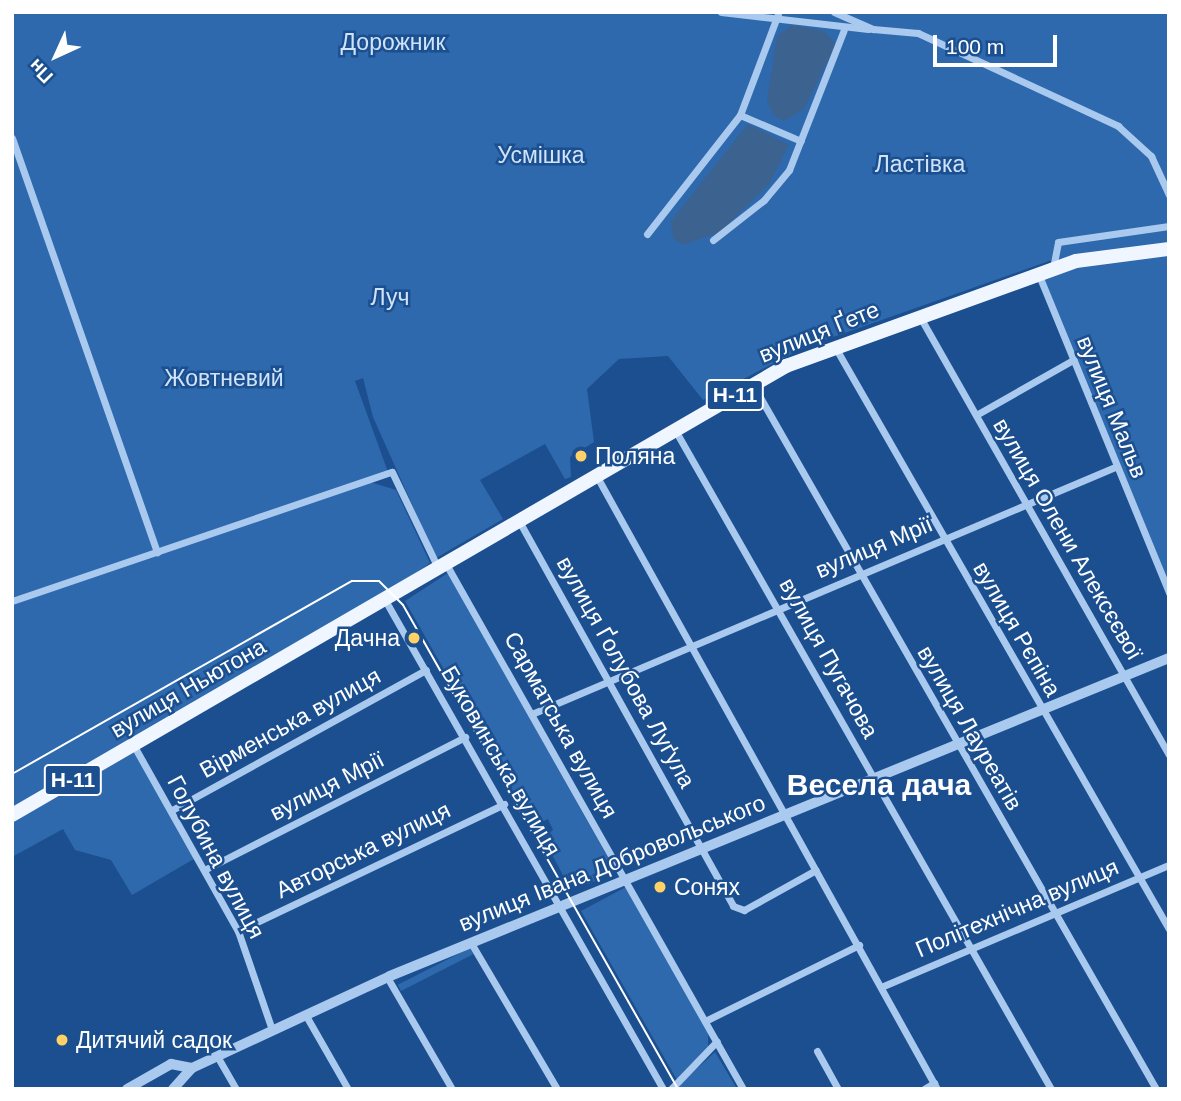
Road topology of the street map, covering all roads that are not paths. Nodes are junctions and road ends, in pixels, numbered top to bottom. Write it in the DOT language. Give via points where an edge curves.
graph roads {
  1 [pos="721,12"];
  2 [pos="834,12"];
  3 [pos="778,14"];
  4 [pos="873,29"];
  5 [pos="844,30"];
  6 [pos="740,115"];
  7 [pos="12,138"];
  8 [pos="802,141"];
  9 [pos="1169,195"];
  10 [pos="1169,226"];
  11 [pos="647,234"];
  12 [pos="713,240"];
  13 [pos="1169,249"];
  14 [pos="1053,268"];
  15 [pos="1038,273"];
  16 [pos="920,317"];
  17 [pos="835,346"];
  18 [pos="1073,360"];
  19 [pos="752,384"];
  20 [pos="976,415"];
  21 [pos="675,430"];
  22 [pos="1115,467"];
  23 [pos="596,475"];
  24 [pos="1026,505"];
  25 [pos="519,521"];
  26 [pos="943,539"];
  27 [pos="157,552"];
  28 [pos="442,566"];
  29 [pos="858,575"];
  30 [pos="1169,593"];
  31 [pos="385,600"];
  32 [pos="12,601"];
  33 [pos="779,607"];
  34 [pos="694,646"];
  35 [pos="1169,658"];
  36 [pos="426,670"];
  37 [pos="1124,677"];
  38 [pos="610,681"];
  39 [pos="1042,712"];
  40 [pos="534,713"];
  41 [pos="465,737"];
  42 [pos="134,746"];
  43 [pos="960,746"];
  44 [pos="1169,755"];
  45 [pos="876,780"];
  46 [pos="504,803"];
  47 [pos="172,810"];
  48 [pos="786,814"];
  49 [pos="12,815"];
  50 [pos="702,848"];
  51 [pos="1169,865"];
  52 [pos="206,869"];
  53 [pos="817,870"];
  54 [pos="1139,878"];
  55 [pos="627,880"];
  56 [pos="562,906"];
  57 [pos="1054,913"];
  58 [pos="1169,929"];
  59 [pos="238,932"];
  60 [pos="471,943"];
  61 [pos="859,945"];
  62 [pos="972,947"];
  63 [pos="387,977"];
  64 [pos="881,987"];
  65 [pos="304,1012"];
  66 [pos="705,1020"];
  67 [pos="271,1027"];
  68 [pos="717,1041"];
  69 [pos="817,1051"];
  70 [pos="217,1056"];
  71 [pos="192,1068"];
  72 [pos="935,1086"];
  73 [pos="127,1089"];
  74 [pos="173,1089"];
  75 [pos="236,1089"];
  76 [pos="348,1089"];
  77 [pos="452,1089"];
  78 [pos="557,1089"];
  79 [pos="663,1089"];
  80 [pos="670,1089"];
  81 [pos="743,1089"];
  82 [pos="838,1089"];
  83 [pos="924,1089"];
  84 [pos="1051,1089"];
  85 [pos="1157,1089"];
  1 -- 3 [label="street"];
  2 -- 4 [label="street"];
  3 -- 5 [label="street"];
  3 -- 6 [label="street"];
  4 -- 5 [label="street"];
  4 -- 9 [label="street" via="918,33 1118,126 1152,156"];
  5 -- 8 [label="street"];
  6 -- 8 [label="street"];
  6 -- 11 [label="street"];
  7 -- 27 [label="street"];
  8 -- 12 [label="street" via="764,200"];
  10 -- 14 [label="street" via="1058,242"];
  13 -- 14 [label="main road, Н-11" via="1112,253"];
  14 -- 15 [label="main road, вулиця Ґете / Н-11"];
  15 -- 16 [label="main road, вулиця Ґете / Н-11"];
  15 -- 18 [label="street, вулиця Мальв"];
  16 -- 17 [label="main road, вулиця Ґете / Н-11"];
  16 -- 20 [label="street, вулиця Олени Алексєєвої"];
  17 -- 19 [label="main road, вулиця Ґете / Н-11"];
  17 -- 26 [label="street, вулиця Рєпіна"];
  18 -- 20 [label="street, вулиця Олени Алексєєвої"];
  18 -- 22 [label="street, вулиця Мальв"];
  19 -- 21 [label="main road, вулиця Ґете / Н-11"];
  19 -- 29 [label="street, вулиця Лауреатів"];
  20 -- 24 [label="street, вулиця Олени Алексєєвої"];
  21 -- 23 [label="main road, вулиця Ґете / Н-11"];
  21 -- 33 [label="street, вулиця Пугачова"];
  22 -- 24 [label="street, вулиця Мрії"];
  22 -- 30 [label="street, вулиця Мальв"];
  23 -- 25 [label="main road, вулиця Ґете / Н-11"];
  23 -- 34 [label="street"];
  24 -- 26 [label="street, вулиця Мрії"];
  24 -- 37 [label="street, вулиця Олени Алексєєвої"];
  25 -- 28 [label="main road, вулиця Ґете / Н-11"];
  25 -- 38 [label="street, вулиця Ґолубова Луґула"];
  26 -- 29 [label="street, вулиця Мрії"];
  26 -- 39 [label="street, вулиця Рєпіна"];
  27 -- 28 [label="street, Сарматська вулиця" via="392,472"];
  27 -- 32 [label="street"];
  28 -- 31 [label="main road, вулиця Ґете / Н-11"];
  28 -- 40 [label="street, Сарматська вулиця"];
  29 -- 33 [label="street, вулиця Мрії"];
  29 -- 43 [label="street, вулиця Лауреатів"];
  31 -- 36 [label="street, Буковинська вулиця"];
  31 -- 42 [label="main road, вулиця Ньютона / Н-11"];
  33 -- 34 [label="street, вулиця Мрії"];
  33 -- 45 [label="street, вулиця Пугачова"];
  34 -- 38 [label="street, вулиця Мрії"];
  34 -- 48 [label="street"];
  35 -- 37 [label="street, вулиця Івана Добровольського"];
  36 -- 41 [label="street, Буковинська вулиця"];
  36 -- 47 [label="street, Вірменська вулиця"];
  37 -- 39 [label="street, вулиця Івана Добровольського"];
  37 -- 44 [label="street, вулиця Олени Алексєєвої"];
  38 -- 40 [label="street, вулиця Мрії"];
  38 -- 50 [label="street, вулиця Ґолубова Луґула"];
  39 -- 43 [label="street, вулиця Івана Добровольського"];
  39 -- 54 [label="street, вулиця Рєпіна"];
  40 -- 55 [label="street, Сарматська вулиця"];
  41 -- 46 [label="street, Буковинська вулиця"];
  41 -- 52 [label="street, вулиця Мрії"];
  42 -- 47 [label="street, Голубина вулиця"];
  42 -- 49 [label="main road, вулиця Ньютона / Н-11"];
  43 -- 45 [label="street, вулиця Івана Добровольського"];
  43 -- 57 [label="street, вулиця Лауреатів"];
  45 -- 48 [label="street, вулиця Івана Добровольського"];
  45 -- 62 [label="street, вулиця Пугачова"];
  46 -- 56 [label="street, Буковинська вулиця"];
  46 -- 59 [label="street, Авторська вулиця"];
  47 -- 52 [label="street, Голубина вулиця"];
  48 -- 50 [label="street, вулиця Івана Добровольського"];
  48 -- 53 [label="street"];
  50 -- 53 [label="street, вулиця Ґолубова Луґула" via="738,910"];
  50 -- 55 [label="street, вулиця Івана Добровольського"];
  51 -- 54 [label="street, Політехнічна вулиця"];
  52 -- 59 [label="street, Голубина вулиця"];
  53 -- 61 [label="street"];
  54 -- 57 [label="street, Політехнічна вулиця"];
  54 -- 58 [label="street, вулиця Рєпіна"];
  55 -- 56 [label="street, вулиця Івана Добровольського"];
  55 -- 66 [label="street, Сарматська вулиця"];
  56 -- 60 [label="street, вулиця Івана Добровольського"];
  56 -- 79 [label="street, Буковинська вулиця"];
  57 -- 62 [label="street, Політехнічна вулиця"];
  57 -- 85 [label="street, вулиця Лауреатів"];
  59 -- 67 [label="street, Голубина вулиця"];
  60 -- 63 [label="street, вулиця Івана Добровольського"];
  60 -- 78 [label="street"];
  61 -- 64 [label="street"];
  61 -- 66 [label="street"];
  62 -- 64 [label="street, Політехнічна вулиця"];
  62 -- 84 [label="street, вулиця Пугачова"];
  63 -- 65 [label="street, вулиця Івана Добровольського"];
  63 -- 77 [label="street"];
  64 -- 72 [label="street"];
  65 -- 67 [label="street, вулиця Івана Добровольського"];
  65 -- 76 [label="street"];
  66 -- 68 [label="street, Сарматська вулиця"];
  67 -- 70 [label="street, вулиця Івана Добровольського"];
  68 -- 80 [label="street"];
  68 -- 81 [label="street, Сарматська вулиця"];
  69 -- 82 [label="street"];
  70 -- 71 [label="street, вулиця Івана Добровольського"];
  70 -- 75 [label="street"];
  71 -- 73 [label="street" via="171,1064"];
  71 -- 74 [label="street"];
  72 -- 83 [label="street"];
}
